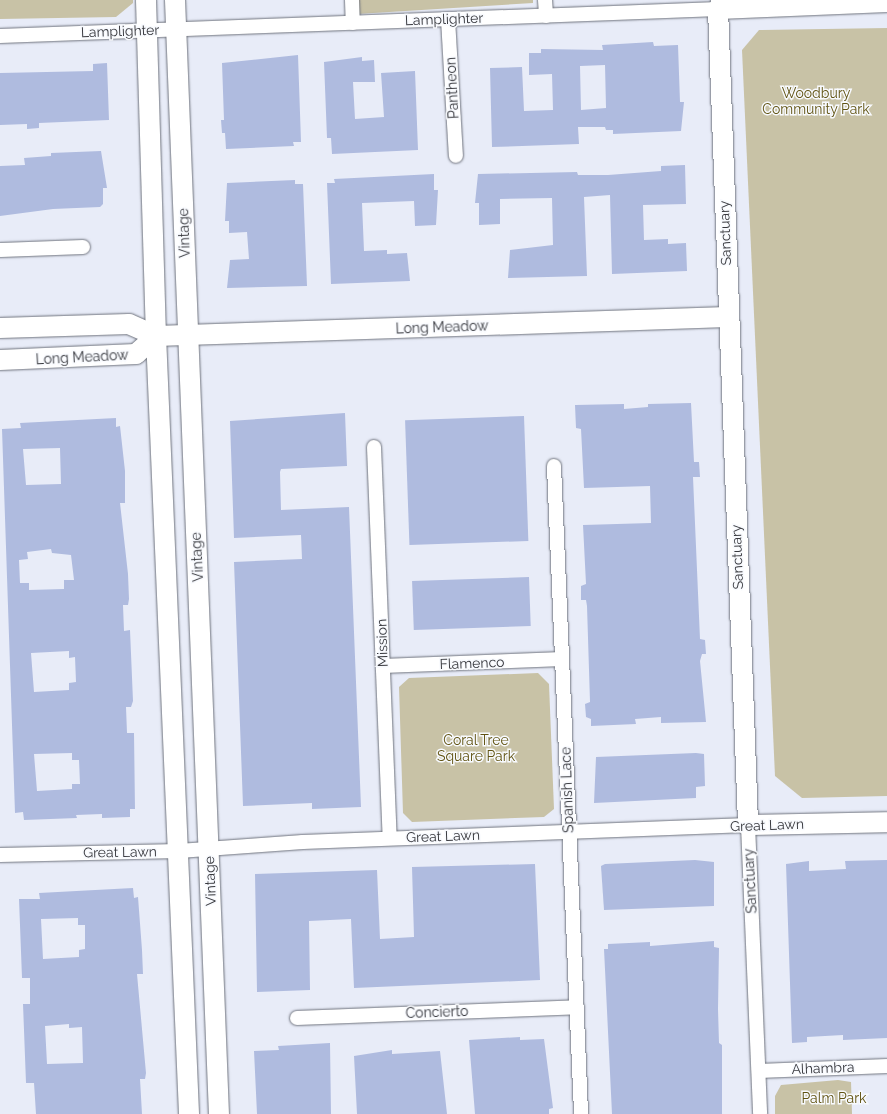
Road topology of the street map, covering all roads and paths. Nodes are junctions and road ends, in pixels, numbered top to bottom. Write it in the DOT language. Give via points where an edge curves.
graph roads {
  1 [pos="146,0"];
  2 [pos="175,0"];
  3 [pos="352,0"];
  4 [pos="545,0"];
  5 [pos="887,2"];
  6 [pos="718,4"];
  7 [pos="546,16"];
  8 [pos="448,19"];
  9 [pos="353,23"];
  10 [pos="176,29"];
  11 [pos="147,30"];
  12 [pos="0,36"];
  13 [pos="456,156"];
  14 [pos="83,247"];
  15 [pos="0,250"];
  16 [pos="728,317"];
  17 [pos="0,328"];
  18 [pos="187,335"];
  19 [pos="156,336"];
  20 [pos="0,360"];
  21 [pos="374,447"];
  22 [pos="554,466"];
  23 [pos="562,659"];
  24 [pos="383,666"];
  25 [pos="887,822"];
  26 [pos="748,825"];
  27 [pos="569,832"];
  28 [pos="390,838"];
  29 [pos="209,850"];
  30 [pos="179,851"];
  31 [pos="0,855"];
  32 [pos="576,1007"];
  33 [pos="298,1018"];
  34 [pos="887,1066"];
  35 [pos="759,1071"];
  36 [pos="189,1114"];
  37 [pos="219,1114"];
  38 [pos="581,1114"];
  39 [pos="760,1114"];
  1 -- 11 [label="street"];
  2 -- 10 [label="street, Vintage"];
  3 -- 9 [label="street"];
  4 -- 7 [label="street"];
  5 -- 6 [label="street, Lamplighter"];
  6 -- 7 [label="street, Lamplighter"];
  6 -- 16 [label="street, Sanctuary"];
  7 -- 8 [label="street, Lamplighter"];
  8 -- 9 [label="street, Lamplighter"];
  8 -- 13 [label="street, Pantheon"];
  9 -- 10 [label="street, Lamplighter"];
  10 -- 11 [label="street, Lamplighter"];
  10 -- 18 [label="street, Vintage"];
  11 -- 12 [label="street, Lamplighter"];
  11 -- 19 [label="street"];
  14 -- 15 [label="street"];
  16 -- 18 [label="street, Long Meadow"];
  16 -- 26 [label="street, Sanctuary"];
  17 -- 19 [label="street, Long Meadow" via="129,324"];
  18 -- 19 [label="street, Long Meadow"];
  18 -- 29 [label="street, Vintage"];
  19 -- 20 [label="street, Long Meadow" via="136,354"];
  19 -- 30 [label="street"];
  21 -- 24 [label="street, Mission"];
  22 -- 23 [label="street, Spanish Lace"];
  23 -- 24 [label="street, Flamenco"];
  23 -- 27 [label="street, Spanish Lace"];
  24 -- 28 [label="street, Mission"];
  25 -- 26 [label="street, Great Lawn"];
  26 -- 27 [label="street, Great Lawn"];
  26 -- 35 [label="street, Sanctuary"];
  27 -- 28 [label="street, Great Lawn"];
  27 -- 32 [label="street, Spanish Lace"];
  28 -- 29 [label="street, Great Lawn"];
  29 -- 30 [label="street, Great Lawn"];
  29 -- 37 [label="street, Vintage"];
  30 -- 31 [label="street, Great Lawn"];
  30 -- 36 [label="street"];
  32 -- 33 [label="street, Concierto"];
  32 -- 38 [label="street, Spanish Lace"];
  34 -- 35 [label="street, Alhambra"];
  35 -- 39 [label="street, Sanctuary"];
}
